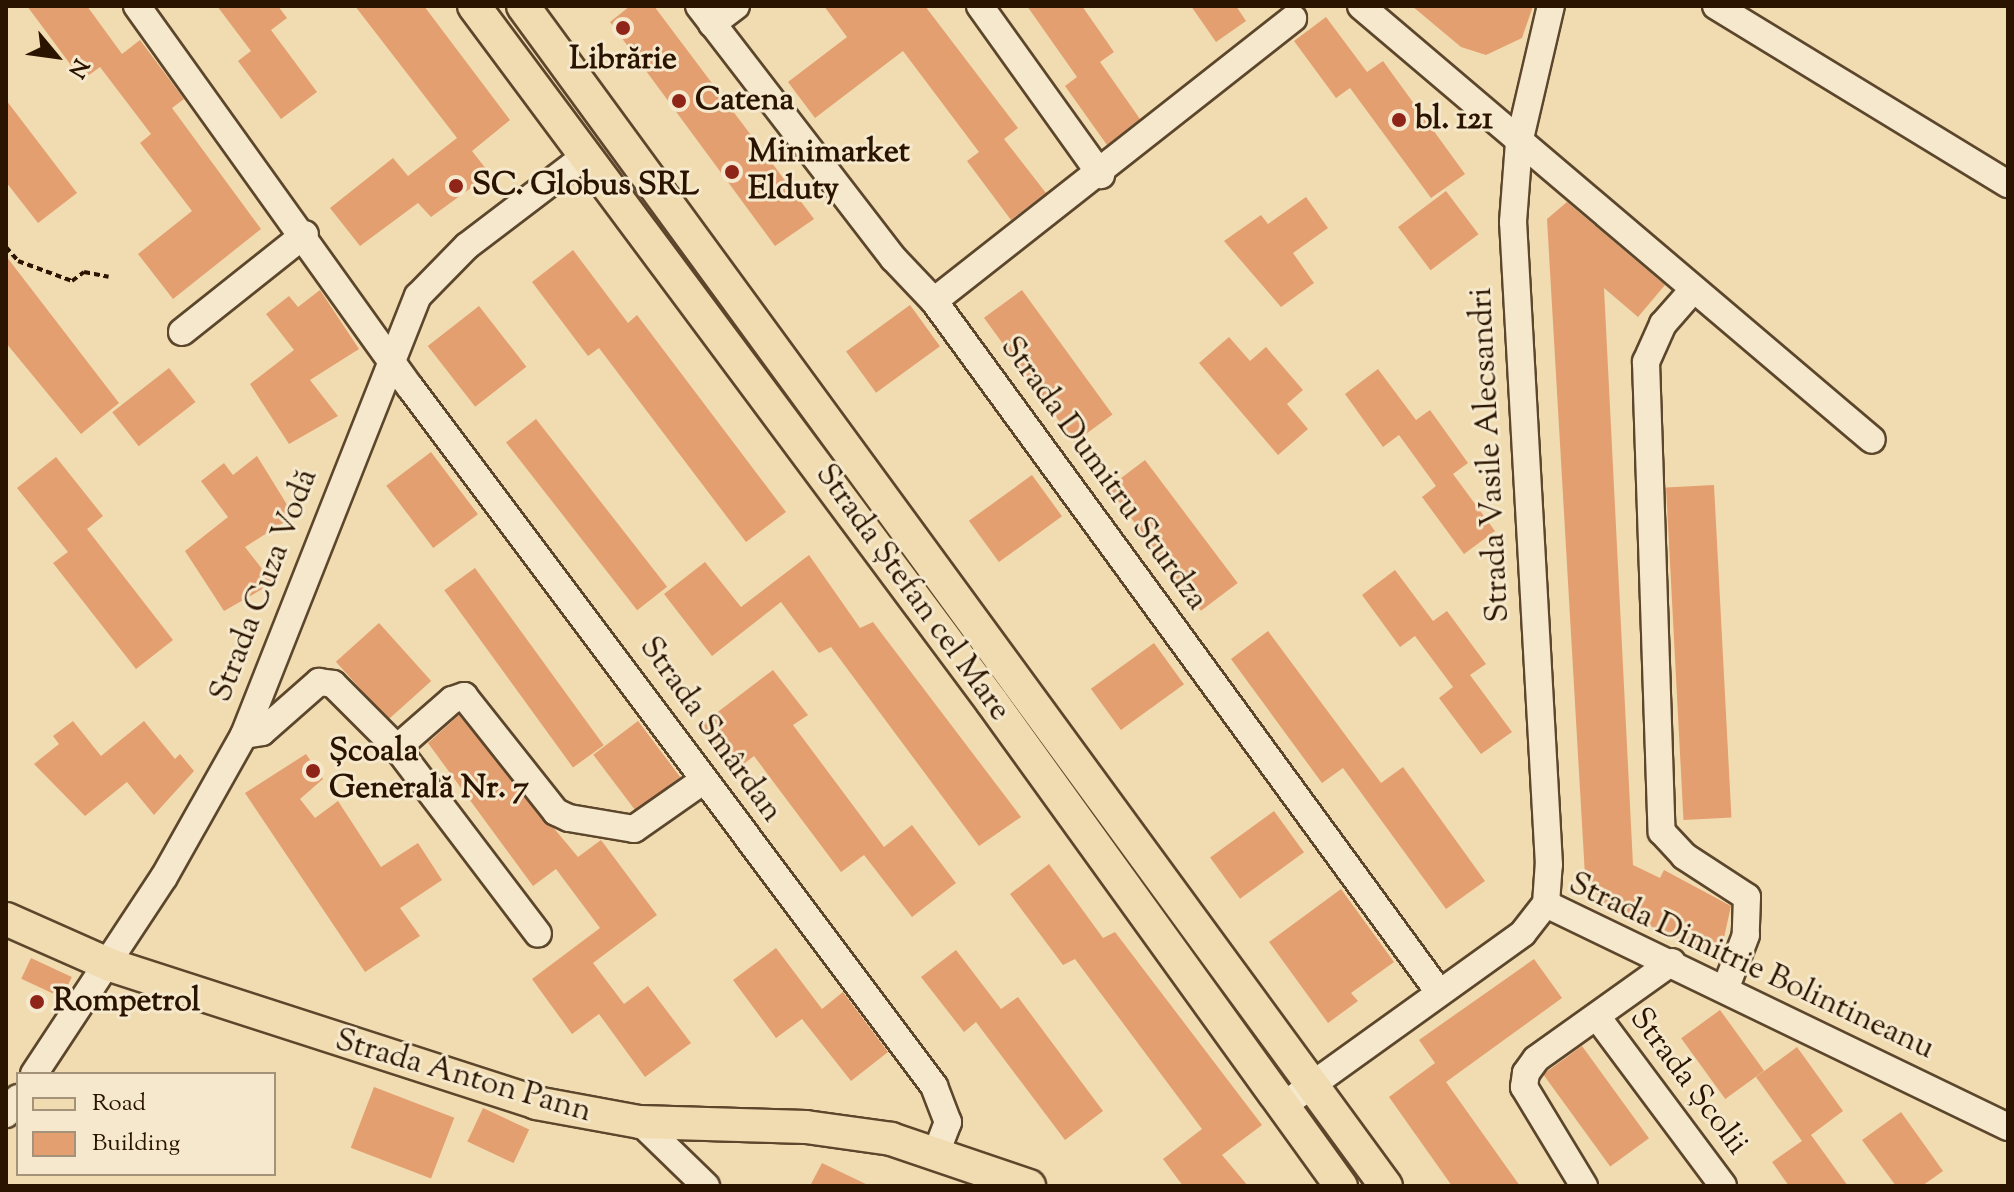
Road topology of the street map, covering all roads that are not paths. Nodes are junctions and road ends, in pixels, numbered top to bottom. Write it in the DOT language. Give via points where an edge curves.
graph roads {
  1 [pos="137,6"];
  2 [pos="474,6"];
  3 [pos="736,6"];
  4 [pos="980,6"];
  5 [pos="1361,6"];
  6 [pos="1551,6"];
  7 [pos="1716,6"];
  8 [pos="528,8"];
  9 [pos="706,15"];
  10 [pos="1293,19"];
  11 [pos="496,36"];
  12 [pos="1519,143"];
  13 [pos="585,156"];
  14 [pos="1101,175"];
  15 [pos="2008,184"];
  16 [pos="305,234"];
  17 [pos="1692,291"];
  18 [pos="934,301"];
  19 [pos="182,332"];
  20 [pos="389,357"];
  21 [pos="1872,440"];
  22 [pos="244,735"];
  23 [pos="397,748"];
  24 [pos="704,780"];
  25 [pos="1546,904"];
  26 [pos="6,919"];
  27 [pos="538,934"];
  28 [pos="1672,962"];
  29 [pos="110,965"];
  30 [pos="1726,987"];
  31 [pos="1439,992"];
  32 [pos="1598,1018"];
  33 [pos="35,1072"];
  34 [pos="1312,1085"];
  35 [pos="1284,1105"];
  36 [pos="640,1122"];
  37 [pos="2008,1127"];
  38 [pos="937,1151"];
  39 [pos="706,1186"];
  40 [pos="1029,1186"];
  41 [pos="1341,1186"];
  42 [pos="1386,1186"];
  43 [pos="1584,1186"];
  44 [pos="1723,1186"];
  1 -- 16 [label="street, Strada Smârdan"];
  2 -- 11 [label="main road, Strada Ștefan cel Mare"];
  3 -- 9 [label="street"];
  4 -- 14 [label="street"];
  5 -- 12 [label="street"];
  6 -- 12 [label="street, Strada Vasile Alecsandri"];
  7 -- 15 [label="street"];
  8 -- 11 [label="street"];
  8 -- 34 [label="main road, Strada Ștefan cel Mare"];
  9 -- 18 [label="street, Strada Dumitru Sturdza" via="894,259"];
  10 -- 14 [label="street"];
  11 -- 13 [label="main road, Strada Ștefan cel Mare"];
  12 -- 17 [label="street"];
  12 -- 25 [label="street, Strada Vasile Alecsandri" via="1515,307 1549,865"];
  13 -- 20 [label="street, Strada Cuza Vodă" via="442,268 418,296"];
  13 -- 35 [label="main road, Strada Ștefan cel Mare"];
  14 -- 18 [label="street"];
  16 -- 19 [label="street"];
  16 -- 20 [label="street, Strada Smârdan"];
  17 -- 21 [label="street"];
  17 -- 30 [label="street" via="1663,324 1646,362 1662,832 1684,856 1747,897 1746,935"];
  18 -- 31 [label="street, Strada Dumitru Sturdza"];
  20 -- 22 [label="street, Strada Cuza Vodă"];
  20 -- 24 [label="street, Strada Smârdan"];
  22 -- 23 [label="street" via="262,732 319,682 333,684"];
  22 -- 29 [label="street, Strada Cuza Vodă"];
  23 -- 24 [label="street" via="452,700 464,696 556,812 569,818 634,829"];
  23 -- 27 [label="street"];
  24 -- 38 [label="street, Strada Smârdan" via="934,1086 948,1122"];
  25 -- 28 [label="street, Strada Dimitrie Bolintineanu"];
  25 -- 31 [label="street, Strada Dimitrie Bolintineanu" via="1523,933"];
  26 -- 29 [label="main road, Strada Anton Pann"];
  28 -- 30 [label="street, Strada Dimitrie Bolintineanu"];
  28 -- 32 [label="street, Strada Școlii"];
  29 -- 33 [label="street, Strada Cuza Vodă"];
  29 -- 36 [label="main road, Strada Anton Pann" via="466,1084 588,1117"];
  30 -- 37 [label="street, Strada Dimitrie Bolintineanu"];
  31 -- 34 [label="street, Strada Dimitrie Bolintineanu"];
  32 -- 43 [label="street, Strada Școlii" via="1536,1059 1524,1087"];
  32 -- 44 [label="street, Strada Școlii"];
  34 -- 35 [label="street, Strada Dimitrie Bolintineanu"];
  34 -- 42 [label="main road, Strada Ștefan cel Mare"];
  35 -- 41 [label="main road, Strada Ștefan cel Mare"];
  36 -- 38 [label="main road, Strada Anton Pann" via="806,1127"];
  36 -- 39 [label="street"];
  38 -- 40 [label="main road, Strada Anton Pann"];
}
